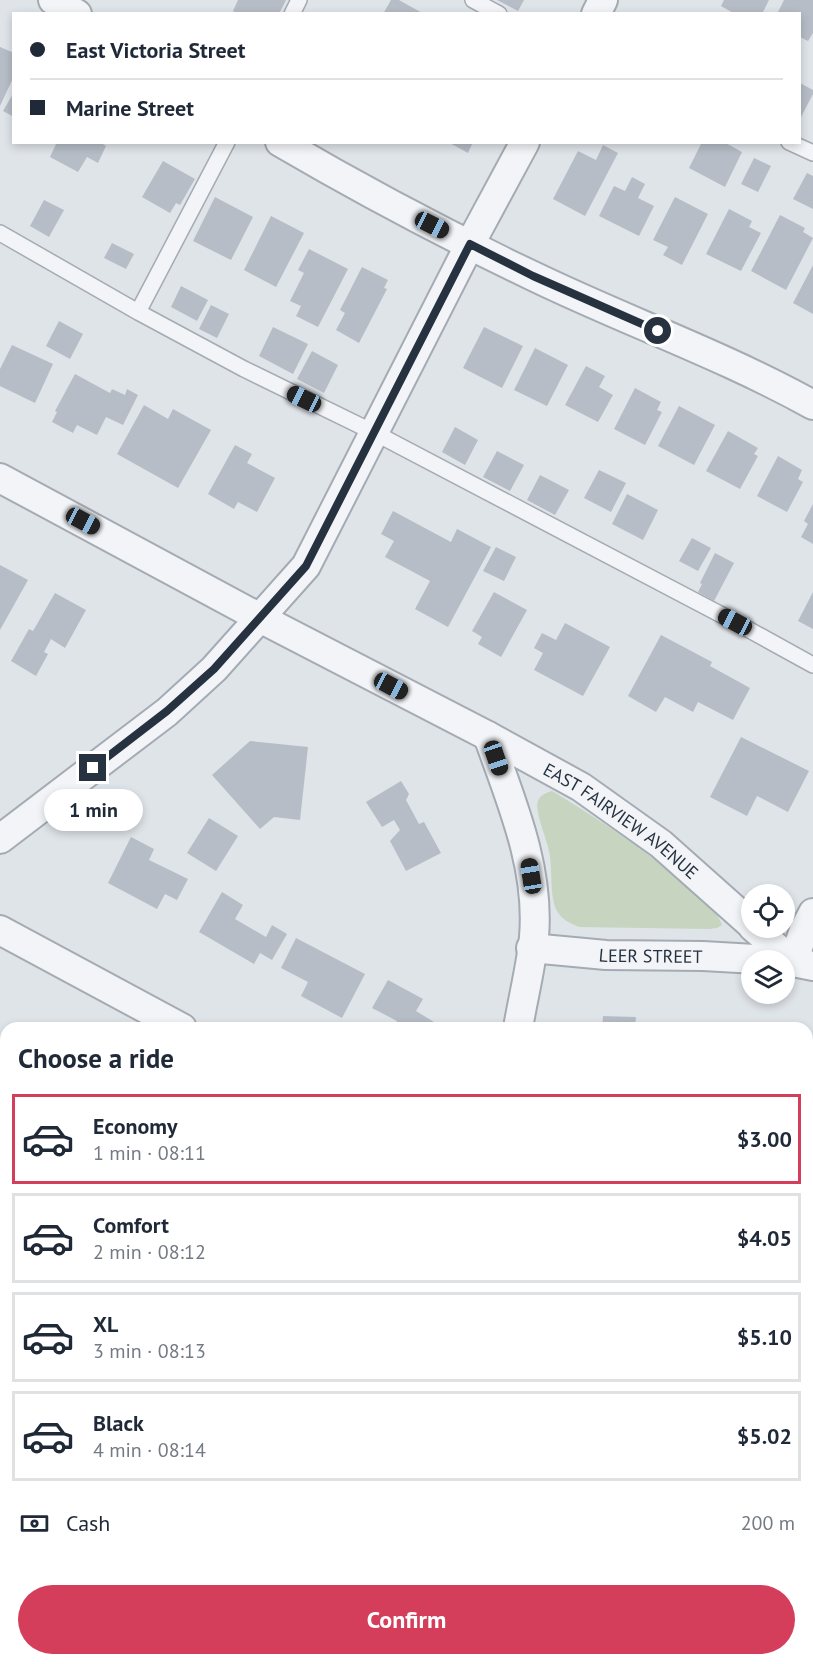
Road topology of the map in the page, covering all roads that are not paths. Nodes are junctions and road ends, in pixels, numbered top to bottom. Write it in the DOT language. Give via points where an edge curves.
graph roads {
  1 [pos="53,0"];
  2 [pos="473,0"];
  3 [pos="74,12"];
  4 [pos="495,12"];
  5 [pos="226,144"];
  6 [pos="284,144"];
  7 [pos="524,144"];
  8 [pos="793,144"];
  9 [pos="813,153"];
  10 [pos="0,233"];
  11 [pos="470,244"];
  12 [pos="138,312"];
  13 [pos="813,405"];
  14 [pos="375,433"];
  15 [pos="0,478"];
  16 [pos="260,618"];
  17 [pos="813,665"];
  18 [pos="488,736"];
  19 [pos="0,839"];
  20 [pos="813,913"];
  21 [pos="741,916"];
  22 [pos="0,930"];
  23 [pos="764,938"];
  24 [pos="531,948"];
  25 [pos="777,950"];
  26 [pos="795,951"];
  27 [pos="741,959"];
  28 [pos="171,1022"];
  29 [pos="519,1022"];
  1 -- 3 [label="street"];
  2 -- 4 [label="lane"];
  5 -- 12 [label="lane"];
  6 -- 11 [label="street"];
  7 -- 11 [label="street"];
  8 -- 9 [label="lane"];
  10 -- 12 [label="lane"];
  11 -- 13 [label="street"];
  11 -- 14 [label="street"];
  12 -- 14 [label="lane"];
  14 -- 16 [label="street" via="306,566"];
  14 -- 17 [label="lane"];
  15 -- 16 [label="street, EAST FAIRVIEW AVENUE"];
  16 -- 18 [label="street, EAST FAIRVIEW AVENUE"];
  16 -- 19 [label="street" via="214,669 167,711"];
  18 -- 21 [label="street, EAST FAIRVIEW AVENUE" via="623,815"];
  18 -- 24 [label="street" via="528,861 533,892"];
  20 -- 26 [label="street"];
  22 -- 28 [label="street"];
  23 -- 25 [label="street, EAST FAIRVIEW AVENUE"];
  24 -- 27 [label="street, LEER STREET" via="606,955"];
  24 -- 29 [label="street"];
}
